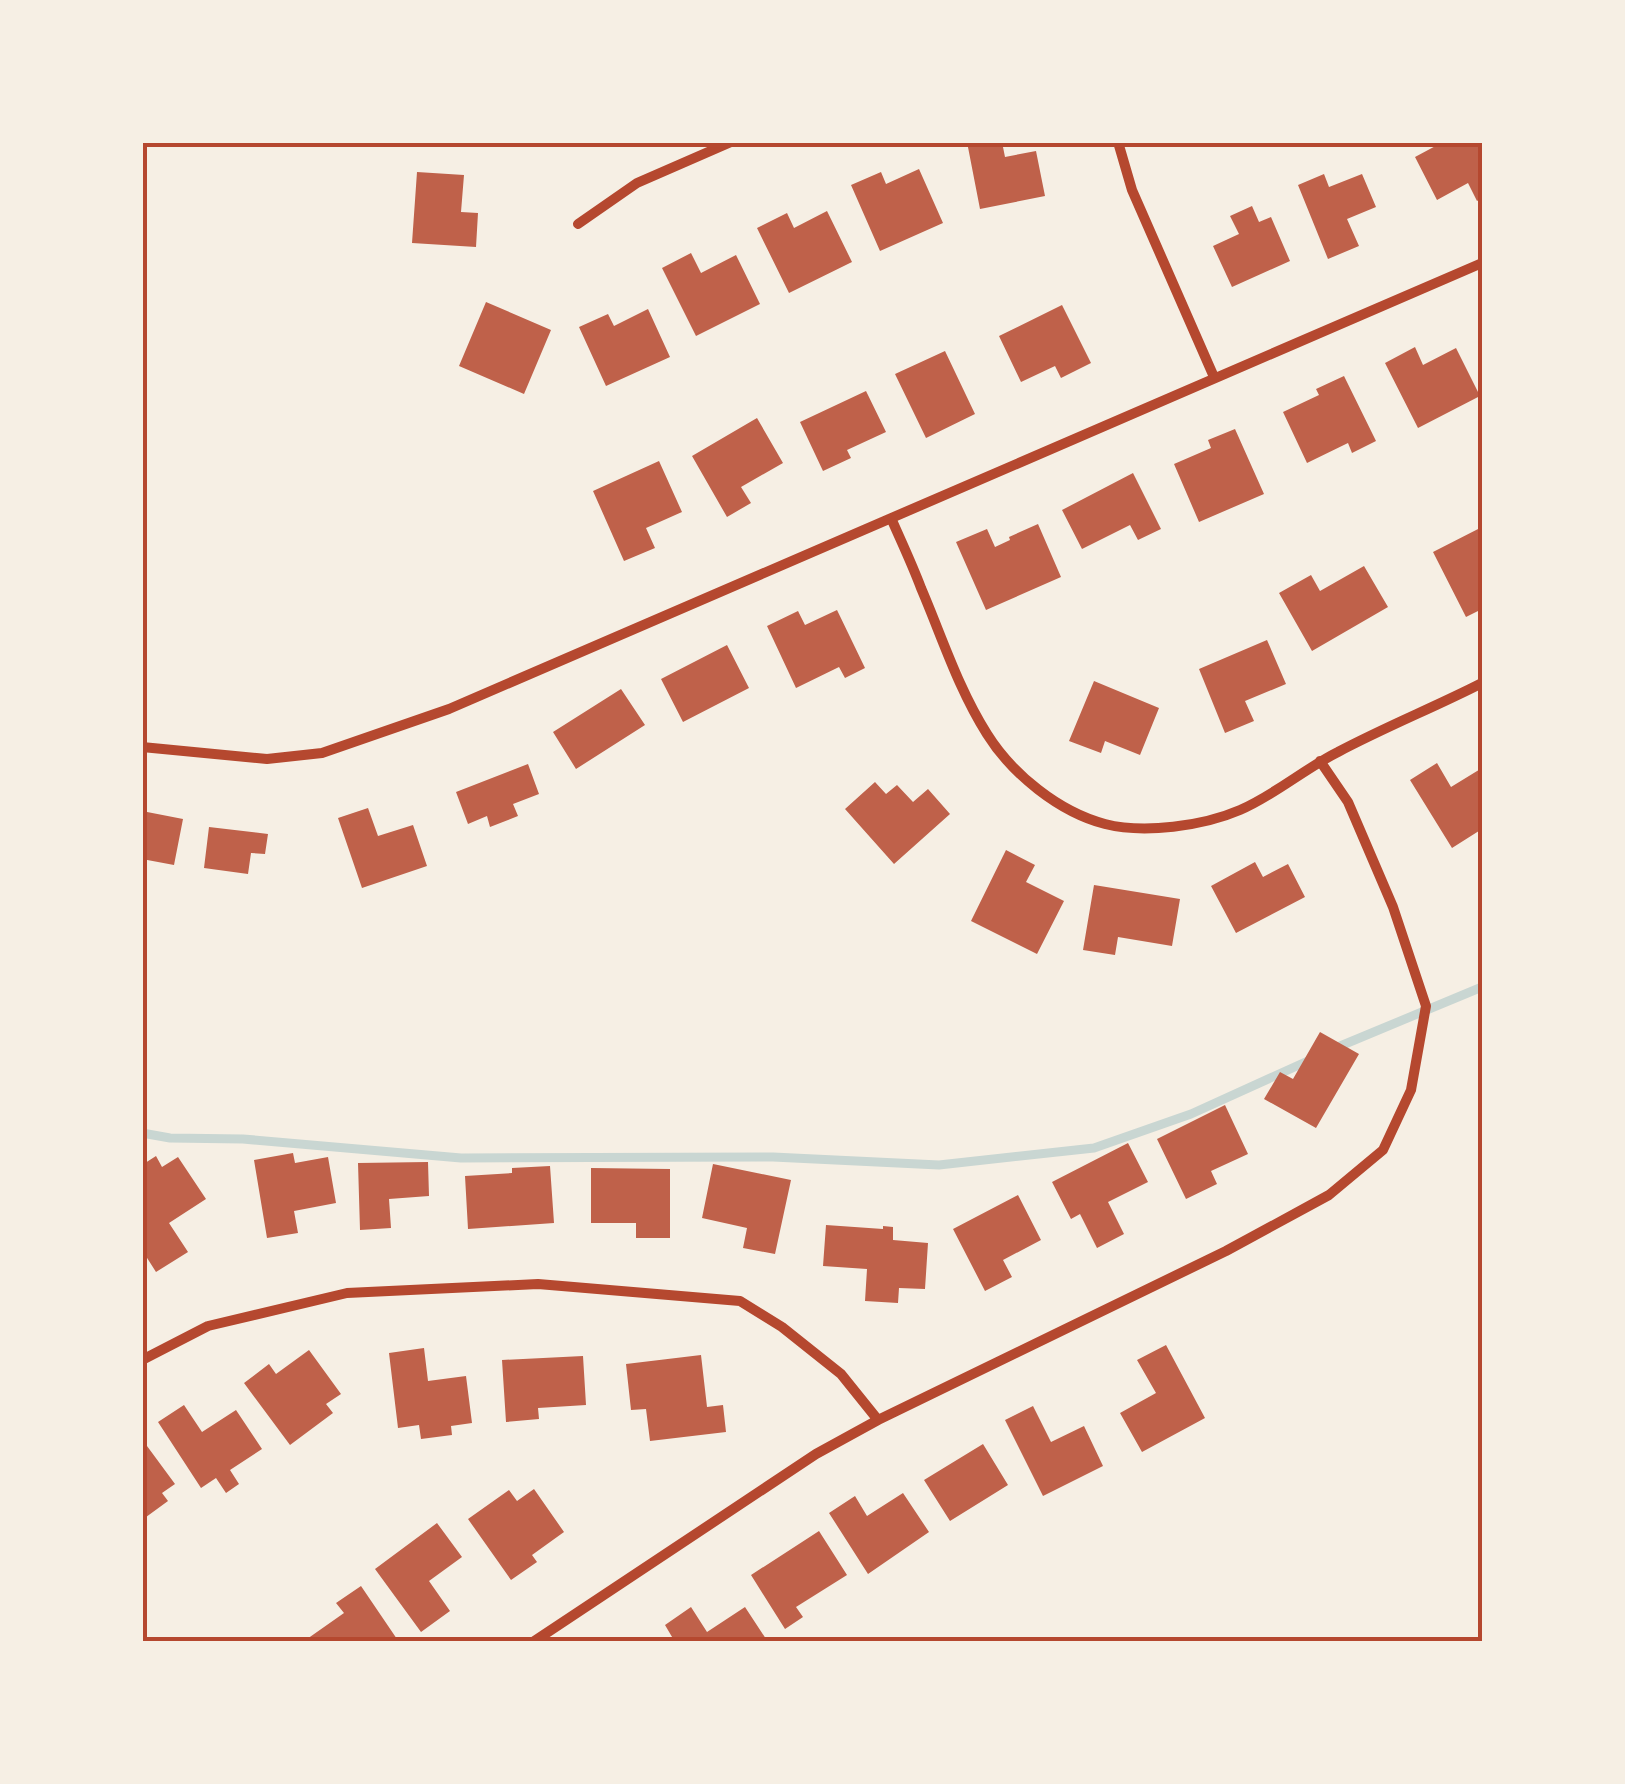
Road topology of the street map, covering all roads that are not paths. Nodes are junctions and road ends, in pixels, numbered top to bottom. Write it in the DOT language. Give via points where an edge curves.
graph roads {
  1 [pos="731,142"];
  2 [pos="1118,142"];
  3 [pos="578,224"];
  4 [pos="1482,262"];
  5 [pos="1214,377"];
  6 [pos="891,518"];
  7 [pos="1482,683"];
  8 [pos="142,747"];
  9 [pos="1320,762"];
  10 [pos="142,1360"];
  11 [pos="878,1420"];
  12 [pos="533,1642"];
  1 -- 3 [label="street" via="636,183"];
  2 -- 5 [label="street" via="1132,190"];
  4 -- 5 [label="street"];
  5 -- 6 [label="street"];
  6 -- 8 [label="street" via="449,709 322,753 267,759"];
  6 -- 9 [label="street" via="986,732 1007,763 1079,816 1109,826 1192,825 1248,806"];
  7 -- 9 [label="street"];
  9 -- 11 [label="street" via="1348,802 1426,1006 1411,1090 1383,1150 1329,1194 1226,1250"];
  10 -- 11 [label="street" via="208,1326 348,1293 538,1284 740,1301 841,1374"];
  11 -- 12 [label="street"];
}
